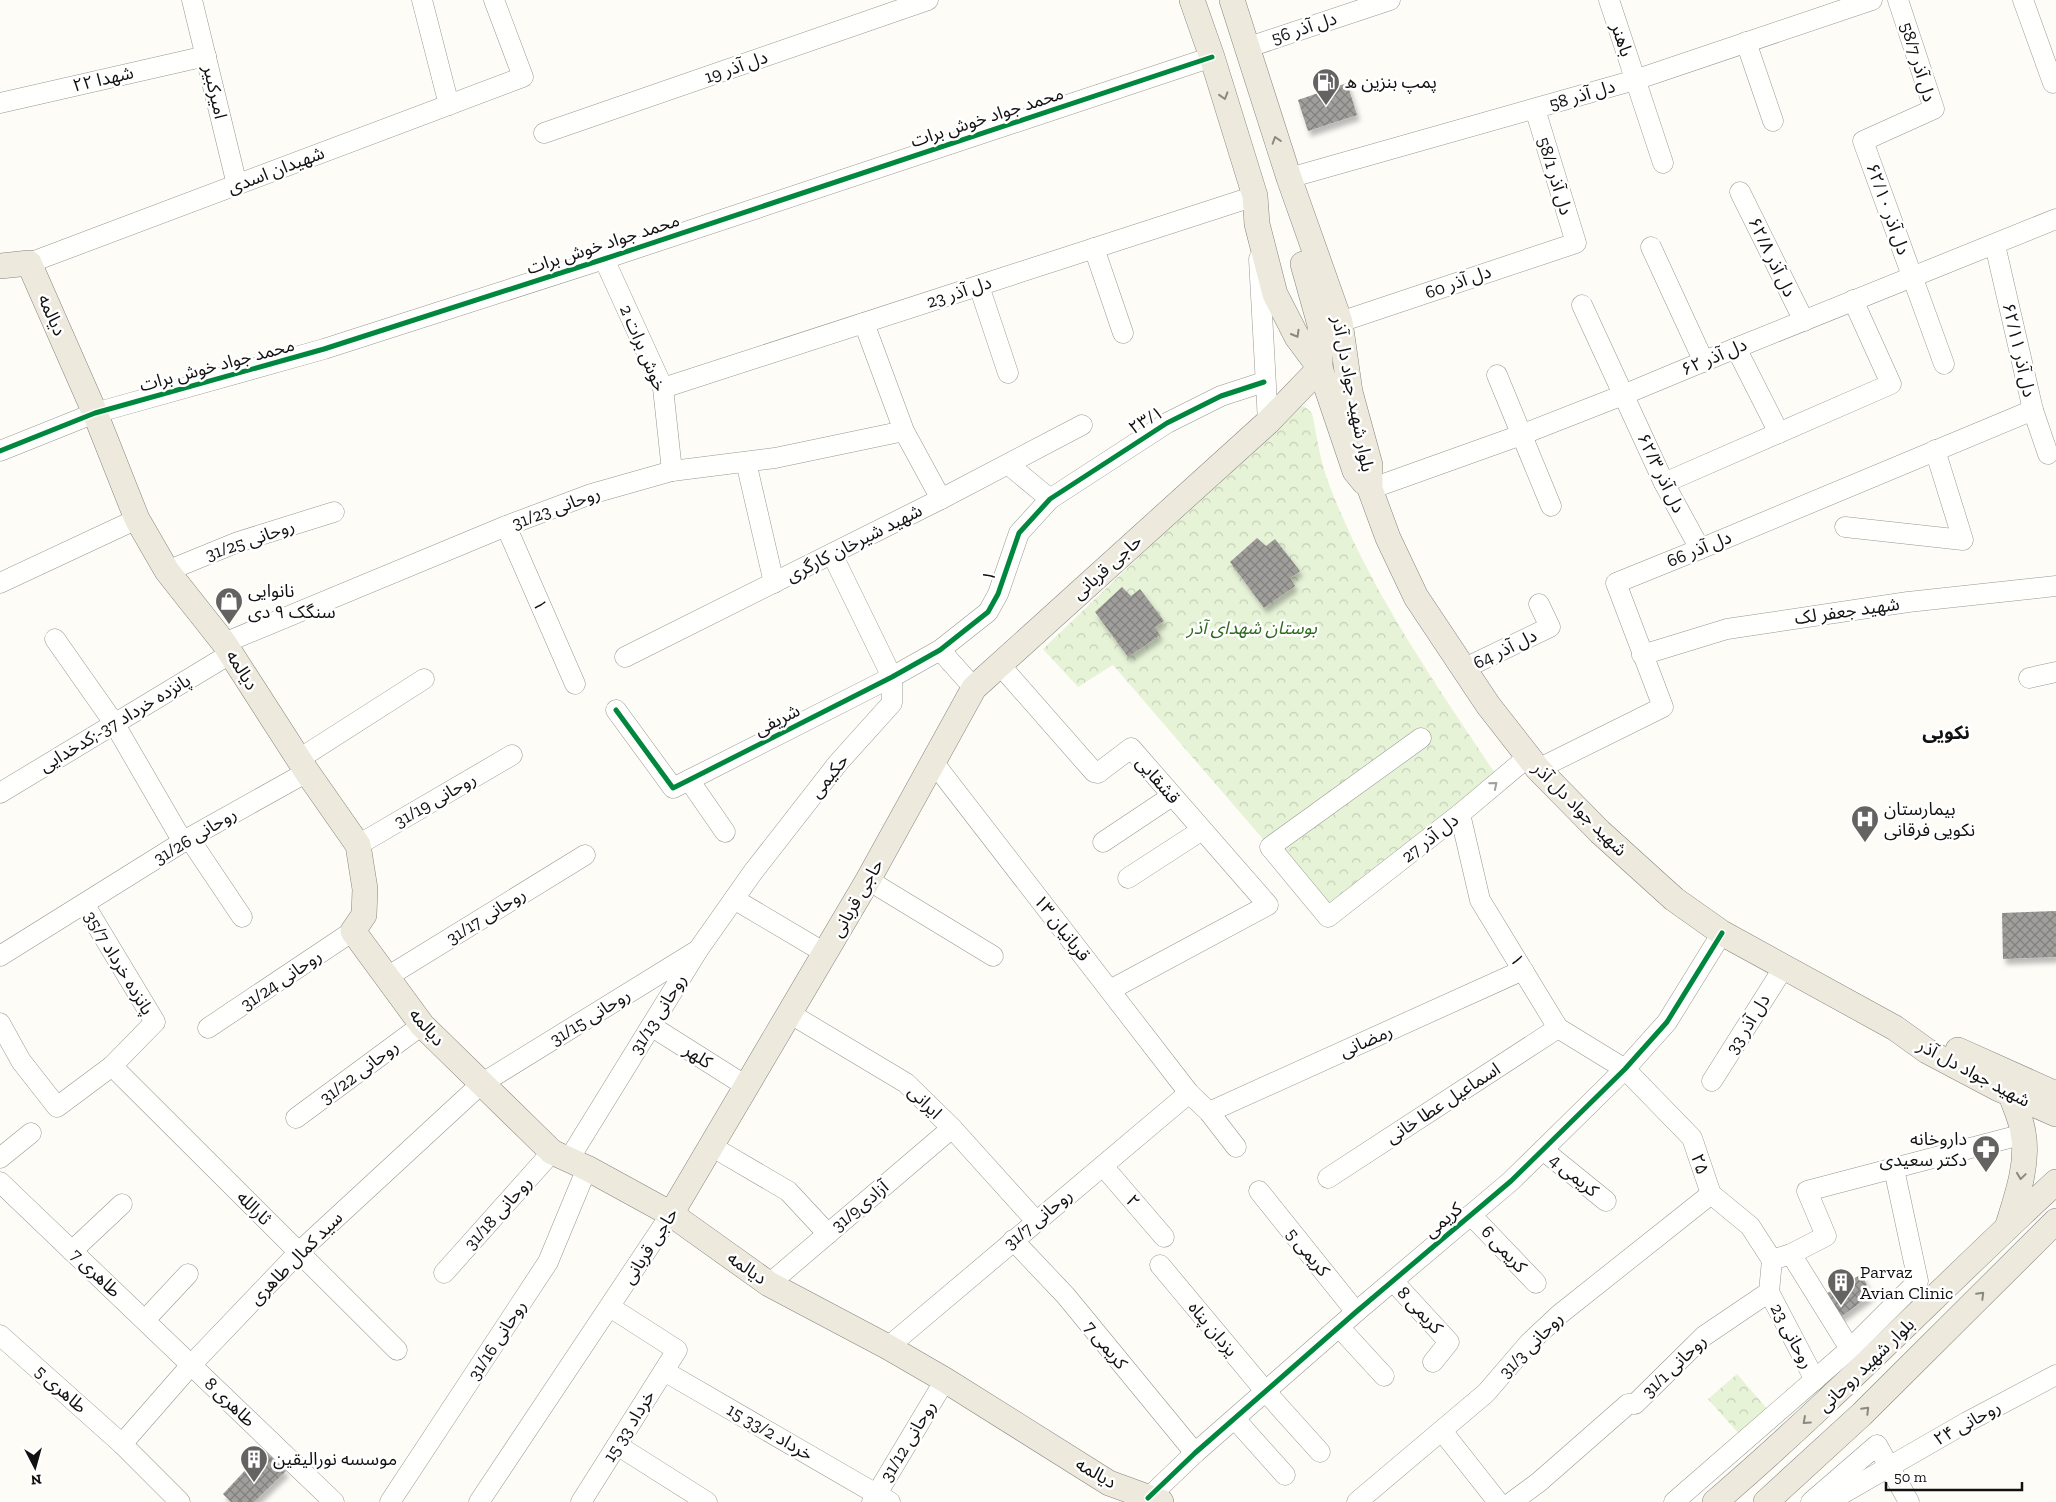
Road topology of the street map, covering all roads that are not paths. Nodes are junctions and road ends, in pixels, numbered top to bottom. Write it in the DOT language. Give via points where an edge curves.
graph roads {
  1 [pos="422,0"];
  2 [pos="494,0"];
  3 [pos="928,0"];
  4 [pos="1192,0"];
  5 [pos="1232,0"];
  6 [pos="1390,0"];
  7 [pos="1609,0"];
  8 [pos="1872,0"];
  9 [pos="1898,0"];
  10 [pos="2023,0"];
  11 [pos="198,1"];
  12 [pos="1746,42"];
  13 [pos="1246,48"];
  14 [pos="206,56"];
  15 [pos="1212,57"];
  16 [pos="1635,80"];
  17 [pos="2053,83"];
  18 [pos="0,103"];
  19 [pos="449,104"];
  20 [pos="1535,109"];
  21 [pos="1773,121"];
  22 [pos="544,133"];
  23 [pos="1863,141"];
  24 [pos="1663,163"];
  25 [pos="1288,178"];
  26 [pos="237,185"];
  27 [pos="1740,192"];
  28 [pos="1255,196"];
  29 [pos="2056,219"];
  30 [pos="1258,224"];
  31 [pos="1576,243"];
  32 [pos="1995,245"];
  33 [pos="1651,247"];
  34 [pos="1094,248"];
  35 [pos="604,259"];
  36 [pos="29,263"];
  37 [pos="0,266"];
  38 [pos="1914,277"];
  39 [pos="1308,282"];
  40 [pos="979,286"];
  41 [pos="1275,294"];
  42 [pos="1853,300"];
  43 [pos="1582,305"];
  44 [pos="1804,321"];
  45 [pos="1340,322"];
  46 [pos="864,323"];
  47 [pos="1123,333"];
  48 [pos="1736,348"];
  49 [pos="1704,362"];
  50 [pos="1944,364"];
  51 [pos="1320,368"];
  52 [pos="1008,373"];
  53 [pos="1497,375"];
  54 [pos="1264,382"];
  55 [pos="663,388"];
  56 [pos="1623,395"];
  57 [pos="2033,410"];
  58 [pos="95,413"];
  59 [pos="1268,422"];
  60 [pos="1082,425"];
  61 [pos="904,431"];
  62 [pos="1779,433"];
  63 [pos="1521,435"];
  64 [pos="1934,450"];
  65 [pos="0,451"];
  66 [pos="2048,454"];
  67 [pos="746,462"];
  68 [pos="1009,464"];
  69 [pos="672,471"];
  70 [pos="1664,483"];
  71 [pos="1370,489"];
  72 [pos="941,499"];
  73 [pos="1050,499"];
  74 [pos="1551,506"];
  75 [pos="334,512"];
  76 [pos="137,519"];
  77 [pos="506,526"];
  78 [pos="1845,527"];
  79 [pos="1700,550"];
  80 [pos="832,554"];
  81 [pos="167,571"];
  82 [pos="0,583"];
  83 [pos="774,583"];
  84 [pos="2056,586"];
  85 [pos="1539,604"];
  86 [pos="55,639"];
  87 [pos="228,648"];
  88 [pos="940,650"];
  89 [pos="1642,655"];
  90 [pos="625,657"];
  91 [pos="1000,665"];
  92 [pos="1463,669"];
  93 [pos="2056,672"];
  94 [pos="892,677"];
  95 [pos="2029,678"];
  96 [pos="424,679"];
  97 [pos="575,684"];
  98 [pos="974,688"];
  99 [pos="616,710"];
  100 [pos="114,723"];
  101 [pos="1421,738"];
  102 [pos="512,755"];
  103 [pos="934,763"];
  104 [pos="1533,763"];
  105 [pos="303,765"];
  106 [pos="681,784"];
  107 [pos="0,792"];
  108 [pos="1172,796"];
  109 [pos="1460,814"];
  110 [pos="1202,830"];
  111 [pos="725,832"];
  112 [pos="186,840"];
  113 [pos="1102,842"];
  114 [pos="358,846"];
  115 [pos="585,855"];
  116 [pos="753,872"];
  117 [pos="1128,878"];
  118 [pos="868,880"];
  119 [pos="734,899"];
  120 [pos="84,904"];
  121 [pos="242,917"];
  122 [pos="354,931"];
  123 [pos="1722,933"];
  124 [pos="698,950"];
  125 [pos="825,953"];
  126 [pos="0,956"];
  127 [pos="993,956"];
  128 [pos="1784,967"];
  129 [pos="1523,970"];
  130 [pos="387,977"];
  131 [pos="1110,990"];
  132 [pos="789,1013"];
  133 [pos="0,1022"];
  134 [pos="422,1025"];
  135 [pos="651,1026"];
  136 [pos="208,1028"];
  137 [pos="1558,1028"];
  138 [pos="1895,1028"];
  139 [pos="112,1066"];
  140 [pos="1625,1069"];
  141 [pos="1712,1081"];
  142 [pos="481,1084"];
  143 [pos="746,1086"];
  144 [pos="1189,1093"];
  145 [pos="2010,1094"];
  146 [pos="2055,1098"];
  147 [pos="1209,1112"];
  148 [pos="296,1118"];
  149 [pos="952,1128"];
  150 [pos="31,1133"];
  151 [pos="2024,1134"];
  152 [pos="711,1146"];
  153 [pos="1236,1147"];
  154 [pos="1543,1150"];
  155 [pos="0,1158"];
  156 [pos="569,1160"];
  157 [pos="1103,1166"];
  158 [pos="1894,1169"];
  159 [pos="1328,1178"];
  160 [pos="0,1182"];
  161 [pos="2056,1182"];
  162 [pos="1260,1191"];
  163 [pos="1711,1194"];
  164 [pos="1606,1201"];
  165 [pos="122,1204"];
  166 [pos="671,1214"];
  167 [pos="1471,1214"];
  168 [pos="1036,1221"];
  169 [pos="2056,1221"];
  170 [pos="2008,1226"];
  171 [pos="828,1234"];
  172 [pos="1164,1237"];
  173 [pos="1013,1240"];
  174 [pos="72,1251"];
  175 [pos="299,1252"];
  176 [pos="1791,1254"];
  177 [pos="1979,1254"];
  178 [pos="1772,1260"];
  179 [pos="1160,1265"];
  180 [pos="444,1273"];
  181 [pos="188,1274"];
  182 [pos="2001,1275"];
  183 [pos="1393,1280"];
  184 [pos="769,1284"];
  185 [pos="1536,1284"];
  186 [pos="1769,1292"];
  187 [pos="610,1307"];
  188 [pos="1356,1312"];
  189 [pos="145,1320"];
  190 [pos="1339,1327"];
  191 [pos="0,1335"];
  192 [pos="888,1347"];
  193 [pos="1850,1349"];
  194 [pos="397,1350"];
  195 [pos="1433,1362"];
  196 [pos="192,1364"];
  197 [pos="664,1371"];
  198 [pos="2056,1375"];
  199 [pos="1384,1376"];
  200 [pos="945,1380"];
  201 [pos="1815,1380"];
  202 [pos="1266,1392"];
  203 [pos="1235,1419"];
  204 [pos="1442,1431"];
  205 [pos="122,1444"];
  206 [pos="617,1446"];
  207 [pos="1320,1452"];
  208 [pos="1195,1453"];
  209 [pos="1890,1466"];
  210 [pos="1285,1475"];
  211 [pos="880,1499"];
  212 [pos="1154,1500"];
  213 [pos="180,1502"];
  214 [pos="334,1502"];
  215 [pos="390,1502"];
  216 [pos="479,1502"];
  217 [pos="581,1502"];
  218 [pos="707,1502"];
  219 [pos="1357,1502"];
  220 [pos="1498,1502"];
  221 [pos="1512,1502"];
  222 [pos="1674,1502"];
  223 [pos="1715,1502"];
  224 [pos="1766,1502"];
  225 [pos="1811,1502"];
  226 [pos="1828,1502"];
  227 [pos="1908,1502"];
  1 -- 19 [label="street"];
  2 -- 19 [label="street, شهیدان اسدی" via="523,77"];
  3 -- 22 [label="street, دل آذر 19"];
  4 -- 15 [label="main road, بلوار شهید جواد دل آذر"];
  5 -- 13 [label="main road, بلوار شهید جواد دل آذر"];
  6 -- 13 [label="street, دل آذر 56"];
  7 -- 16 [label="street, باهنر"];
  8 -- 12 [label="street, دل آذر 58"];
  9 -- 23 [label="street, دل آذر 58/7" via="1934,109"];
  10 -- 17 [label="street"];
  11 -- 14 [label="street, امیرکبیر"];
  12 -- 16 [label="street, دل آذر 58"];
  12 -- 21 [label="street"];
  25 -- 13 [label="main road, بلوار شهید جواد دل آذر, one-way"];
  14 -- 18 [label="street, شهدا ۲۲"];
  14 -- 26 [label="street, امیرکبیر"];
  15 -- 28 [label="main road, بلوار شهید جواد دل آذر, one-way"];
  15 -- 35 [label="street, محمد جواد خوش برات"];
  16 -- 20 [label="street, دل آذر 58"];
  16 -- 24 [label="street, باهنر"];
  19 -- 26 [label="street, شهیدان اسدی"];
  20 -- 25 [label="street, دل آذر 58"];
  20 -- 31 [label="street, دل آذر 58/1"];
  23 -- 38 [label="street, دل آذر ۶۲/۱۰"];
  25 -- 39 [label="main road" via="1296,238"];
  25 -- 45 [label="main road, بلوار شهید جواد دل آذر"];
  26 -- 36 [label="street, شهیدان اسدی"];
  27 -- 44 [label="street, دل آذر ۶۲/۸"];
  28 -- 30 [label="main road, بلوار شهید جواد دل آذر"];
  28 -- 34 [label="street, دل آذر 23"];
  29 -- 32 [label="street, دل آذر ۶۲"];
  30 -- 41 [label="main road, بلوار شهید جواد دل آذر"];
  30 -- 54 [label="street"];
  31 -- 45 [label="street, دل آذر 60"];
  32 -- 38 [label="street, دل آذر ۶۲"];
  32 -- 57 [label="street, دل آذر ۶۲/۱۱"];
  33 -- 49 [label="street"];
  34 -- 40 [label="street, دل آذر 23"];
  34 -- 47 [label="street"];
  35 -- 55 [label="street, خوش برات 2"];
  35 -- 58 [label="street, محمد جواد خوش برات" via="324,349"];
  36 -- 37 [label="main road"];
  36 -- 58 [label="main road, دیالمه"];
  38 -- 42 [label="street, دل آذر ۶۲"];
  38 -- 50 [label="street, دل آذر ۶۲/۱۰"];
  39 -- 41 [label="main road" via="1308,292 1301,300 1292,303 1282,301"];
  39 -- 51 [label="main road" via="1320,325"];
  40 -- 46 [label="street, دل آذر 23"];
  40 -- 52 [label="street"];
  41 -- 51 [label="main road, بلوار شهید جواد دل آذر, one-way" via="1297,337"];
  42 -- 44 [label="street, دل آذر ۶۲"];
  42 -- 62 [label="street" via="1891,384"];
  43 -- 56 [label="street, دل آذر ۶۲/۳"];
  44 -- 48 [label="street, دل آذر ۶۲"];
  45 -- 71 [label="main road, بلوار شهید جواد دل آذر" via="1350,392 1370,465"];
  46 -- 55 [label="street, دل آذر 23"];
  46 -- 61 [label="street"];
  48 -- 49 [label="street, دل آذر ۶۲"];
  48 -- 62 [label="street"];
  49 -- 56 [label="street, دل آذر ۶۲"];
  51 -- 59 [label="main road, حاجی قربانی"];
  51 -- 71 [label="main road, بلوار شهید جواد دل آذر" via="1355,471"];
  53 -- 63 [label="street"];
  54 -- 59 [label="street"];
  54 -- 73 [label="street, ۲۳/۱" via="1221,396 1167,423"];
  55 -- 69 [label="street, خوش برات 2"];
  56 -- 63 [label="street, دل آذر ۶۲"];
  56 -- 70 [label="street, دل آذر ۶۲/۳"];
  57 -- 64 [label="street, دل آذر 66"];
  57 -- 66 [label="street, دل آذر ۶۲/۱۱"];
  58 -- 65 [label="street, محمد جواد خوش برات"];
  58 -- 76 [label="main road, دیالمه"];
  59 -- 91 [label="main road, حاجی قربانی"];
  60 -- 68 [label="street, شهید شیرخان کارگری"];
  61 -- 67 [label="street, روحانی 31/23"];
  61 -- 72 [label="street"];
  62 -- 70 [label="street"];
  63 -- 71 [label="street, دل آذر ۶۲"];
  63 -- 74 [label="street"];
  64 -- 78 [label="street" via="1963,540"];
  64 -- 79 [label="street, دل آذر 66"];
  67 -- 69 [label="street, روحانی 31/23"];
  67 -- 83 [label="street"];
  68 -- 72 [label="street, شهید شیرخان کارگری"];
  68 -- 73 [label="street"];
  69 -- 77 [label="street, روحانی 31/23" via="591,494"];
  70 -- 79 [label="street, دل آذر ۶۲/۳"];
  71 -- 92 [label="main road, شهید جواد دل آذر" via="1388,538 1416,597"];
  72 -- 80 [label="street, شهید شیرخان کارگری"];
  73 -- 88 [label="street, ۱" via="1019,532 998,594 988,612"];
  75 -- 81 [label="street, روحانی 31/25" via="238,542"];
  76 -- 81 [label="main road, دیالمه"];
  76 -- 82 [label="street"];
  77 -- 87 [label="street, روحانی 31/23"];
  77 -- 97 [label="street, ۱"];
  79 -- 89 [label="street, دل آذر 66" via="1616,583"];
  80 -- 83 [label="street, شهید شیرخان کارگری"];
  80 -- 94 [label="street"];
  81 -- 87 [label="main road, دیالمه"];
  83 -- 90 [label="street, شهید شیرخان کارگری"];
  84 -- 89 [label="street, شهید جعفر لک" via="1908,602 1727,628"];
  85 -- 92 [label="street, دل آذر 64" via="1550,627"];
  86 -- 100 [label="street"];
  87 -- 100 [label="street, پانزده خرداد 37-;کدخدایی"];
  87 -- 105 [label="main road, دیالمه"];
  88 -- 94 [label="street, ۱"];
  88 -- 98 [label="street"];
  89 -- 104 [label="street, دل آذر 66" via="1663,707"];
  91 -- 98 [label="main road, حاجی قربانی"];
  91 -- 108 [label="street, قشقایی" via="1094,772 1098,773 1131,748"];
  92 -- 104 [label="main road, شهید جواد دل آذر"];
  93 -- 95 [label="street"];
  94 -- 106 [label="street, شریفی"];
  94 -- 116 [label="street, حکیمی" via="892,703 838,763"];
  96 -- 105 [label="street, روحانی 31/26"];
  98 -- 103 [label="main road, حاجی قربانی"];
  99 -- 106 [label="street"];
  100 -- 107 [label="street, پانزده خرداد 37-;کدخدایی"];
  100 -- 112 [label="street"];
  101 -- 109 [label="street, دل آذر 27" via="1270,847 1328,917"];
  102 -- 114 [label="street, روحانی 31/19"];
  103 -- 118 [label="main road, حاجی قربانی"];
  103 -- 131 [label="street, ۱۳ قربانیان"];
  109 -- 104 [label="street, دل آذر 27, one-way"];
  104 -- 123 [label="main road, شهید جواد دل آذر" via="1600,832 1674,899"];
  105 -- 112 [label="street, روحانی 31/26"];
  105 -- 114 [label="main road, دیالمه"];
  106 -- 111 [label="street"];
  108 -- 110 [label="street, قشقایی"];
  108 -- 113 [label="street"];
  109 -- 129 [label="street, ۱" via="1480,900"];
  110 -- 117 [label="street"];
  110 -- 131 [label="street, قشقایی" via="1268,905"];
  112 -- 120 [label="street, روحانی 31/26"];
  112 -- 121 [label="street"];
  114 -- 122 [label="main road, دیالمه" via="365,889 364,915"];
  115 -- 130 [label="street, روحانی 31/17"];
  116 -- 119 [label="street, روحانی 31/13"];
  118 -- 125 [label="main road, حاجی قربانی"];
  118 -- 127 [label="street"];
  119 -- 124 [label="street, روحانی 31/13"];
  119 -- 125 [label="street"];
  120 -- 126 [label="street, روحانی 31/26"];
  120 -- 139 [label="street, پانزده خرداد 35/7" via="155,1022"];
  122 -- 130 [label="main road, دیالمه"];
  122 -- 136 [label="street, روحانی 31/24"];
  123 -- 128 [label="main road, شهید جواد دل آذر"];
  123 -- 140 [label="street, کریمی" via="1667,1022"];
  124 -- 135 [label="street, روحانی 31/13"];
  124 -- 142 [label="street, روحانی 31/15"];
  125 -- 132 [label="main road, حاجی قربانی"];
  128 -- 138 [label="main road, شهید جواد دل آذر"];
  128 -- 141 [label="street, دل آذر 33"];
  129 -- 137 [label="street, ۱"];
  129 -- 147 [label="street, رمضانی"];
  130 -- 134 [label="main road, دیالمه"];
  131 -- 144 [label="street, ۱۳ قربانیان"];
  132 -- 143 [label="main road, حاجی قربانی"];
  132 -- 149 [label="street, ایرانی" via="906,1083"];
  133 -- 139 [label="street" via="21,1061 57,1107"];
  134 -- 142 [label="main road, دیالمه"];
  134 -- 148 [label="street, روحانی 31/22"];
  135 -- 143 [label="street, کلهر"];
  135 -- 156 [label="street, روحانی 31/13"];
  137 -- 140 [label="street, ۱"];
  137 -- 159 [label="street, اسماعیل عطا خانی"];
  138 -- 145 [label="main road, شهید جواد دل آذر" via="1927,1051"];
  138 -- 146 [label="main road, شهید جواد دل آذر" via="1933,1039"];
  139 -- 175 [label="street, ثارالله"];
  140 -- 154 [label="street, کریمی"];
  140 -- 163 [label="street, ۲۵" via="1692,1138"];
  142 -- 156 [label="main road, دیالمه"];
  142 -- 175 [label="street, سید کمال طاهری"];
  143 -- 152 [label="main road, حاجی قربانی"];
  144 -- 147 [label="street, ۱۳ قربانیان"];
  144 -- 157 [label="street, روحانی 31/7"];
  145 -- 146 [label="main road, شهید جواد دل آذر"];
  145 -- 151 [label="main road"];
  147 -- 153 [label="street, ۱۳ قربانیان"];
  149 -- 168 [label="street, ایرانی"];
  149 -- 171 [label="street, آزادی31/9"];
  150 -- 155 [label="street"];
  151 -- 158 [label="street"];
  151 -- 170 [label="main road, one-way" via="2019,1188"];
  152 -- 166 [label="main road, حاجی قربانی"];
  152 -- 171 [label="street" via="788,1191"];
  154 -- 164 [label="street, کریمی 4"];
  154 -- 167 [label="street, کریمی"];
  156 -- 166 [label="main road, دیالمه"];
  156 -- 180 [label="street, روحانی 31/18"];
  156 -- 215 [label="street, روحانی 31/16" via="548,1262"];
  157 -- 168 [label="street, روحانی 31/7"];
  157 -- 172 [label="street, ۲"];
  158 -- 176 [label="street" via="1807,1191 1826,1236"];
  158 -- 193 [label="street" via="1918,1281"];
  160 -- 174 [label="street, طاهری 7"];
  161 -- 170 [label="main road, بلوار شهید روحانی"];
  162 -- 188 [label="street, کریمی 5"];
  163 -- 178 [label="street, ۲۵" via="1750,1226"];
  163 -- 204 [label="street, روحانی 31/3" via="1560,1314 1486,1394"];
  165 -- 174 [label="street"];
  166 -- 184 [label="main road, دیالمه"];
  166 -- 187 [label="street, حاجی قربانی"];
  167 -- 183 [label="street, کریمی"];
  167 -- 185 [label="street, کریمی 6"];
  168 -- 173 [label="street, روحانی 31/7"];
  169 -- 182 [label="main road, بلوار شهید روحانی"];
  170 -- 177 [label="main road, بلوار شهید روحانی"];
  171 -- 184 [label="street, آزادی31/9"];
  173 -- 192 [label="street, روحانی 31/7"];
  173 -- 208 [label="street, کریمی 7" via="1066,1296"];
  174 -- 189 [label="street, طاهری 7"];
  175 -- 194 [label="street, ثارالله"];
  175 -- 196 [label="street, سید کمال طاهری"];
  176 -- 178 [label="street"];
  176 -- 193 [label="street"];
  177 -- 182 [label="main road" via="1989,1253 1998,1257 2002,1265"];
  177 -- 223 [label="main road, بلوار شهید روحانی, one-way" via="1841,1389"];
  178 -- 186 [label="street"];
  179 -- 202 [label="street, یزدان پناه"];
  181 -- 189 [label="street"];
  224 -- 182 [label="main road, بلوار شهید روحانی, one-way" via="1862,1414"];
  183 -- 188 [label="street, کریمی"];
  183 -- 195 [label="street, کریمی 8" via="1449,1342"];
  184 -- 192 [label="main road, دیالمه"];
  186 -- 201 [label="street, روحانی 23"];
  186 -- 221 [label="street, روحانی 31/1" via="1704,1336 1636,1404 1628,1404"];
  187 -- 197 [label="street, 15 خرداد 33" via="677,1350"];
  187 -- 216 [label="street, حاجی قربانی"];
  188 -- 190 [label="street, کریمی"];
  189 -- 196 [label="street, طاهری 7"];
  190 -- 199 [label="street"];
  190 -- 202 [label="street, کریمی"];
  191 -- 205 [label="street, طاهری 5"];
  192 -- 200 [label="main road, دیالمه"];
  193 -- 201 [label="street"];
  196 -- 205 [label="street, سید کمال طاهری"];
  196 -- 214 [label="street, طاهری 8"];
  197 -- 206 [label="street, 15 خرداد 33"];
  197 -- 211 [label="street, 15 خرداد 33/2"];
  198 -- 209 [label="street, روحانی ۲۴"];
  200 -- 211 [label="street, روحانی 31/12"];
  200 -- 212 [label="main road, دیالمه" via="1109,1483"];
  201 -- 222 [label="street"];
  202 -- 203 [label="street, کریمی"];
  202 -- 207 [label="street, یزدان پناه"];
  203 -- 208 [label="street, کریمی"];
  203 -- 210 [label="street"];
  204 -- 219 [label="street, روحانی 31/3"];
  204 -- 220 [label="street"];
  205 -- 213 [label="street, طاهری 5"];
  206 -- 217 [label="street, 15 خرداد 33"];
  206 -- 218 [label="street"];
  208 -- 212 [label="street, کریمی"];
  209 -- 225 [label="street" via="1877,1444"];
  209 -- 226 [label="street, روحانی ۲۴"];
  209 -- 227 [label="street"];
}
